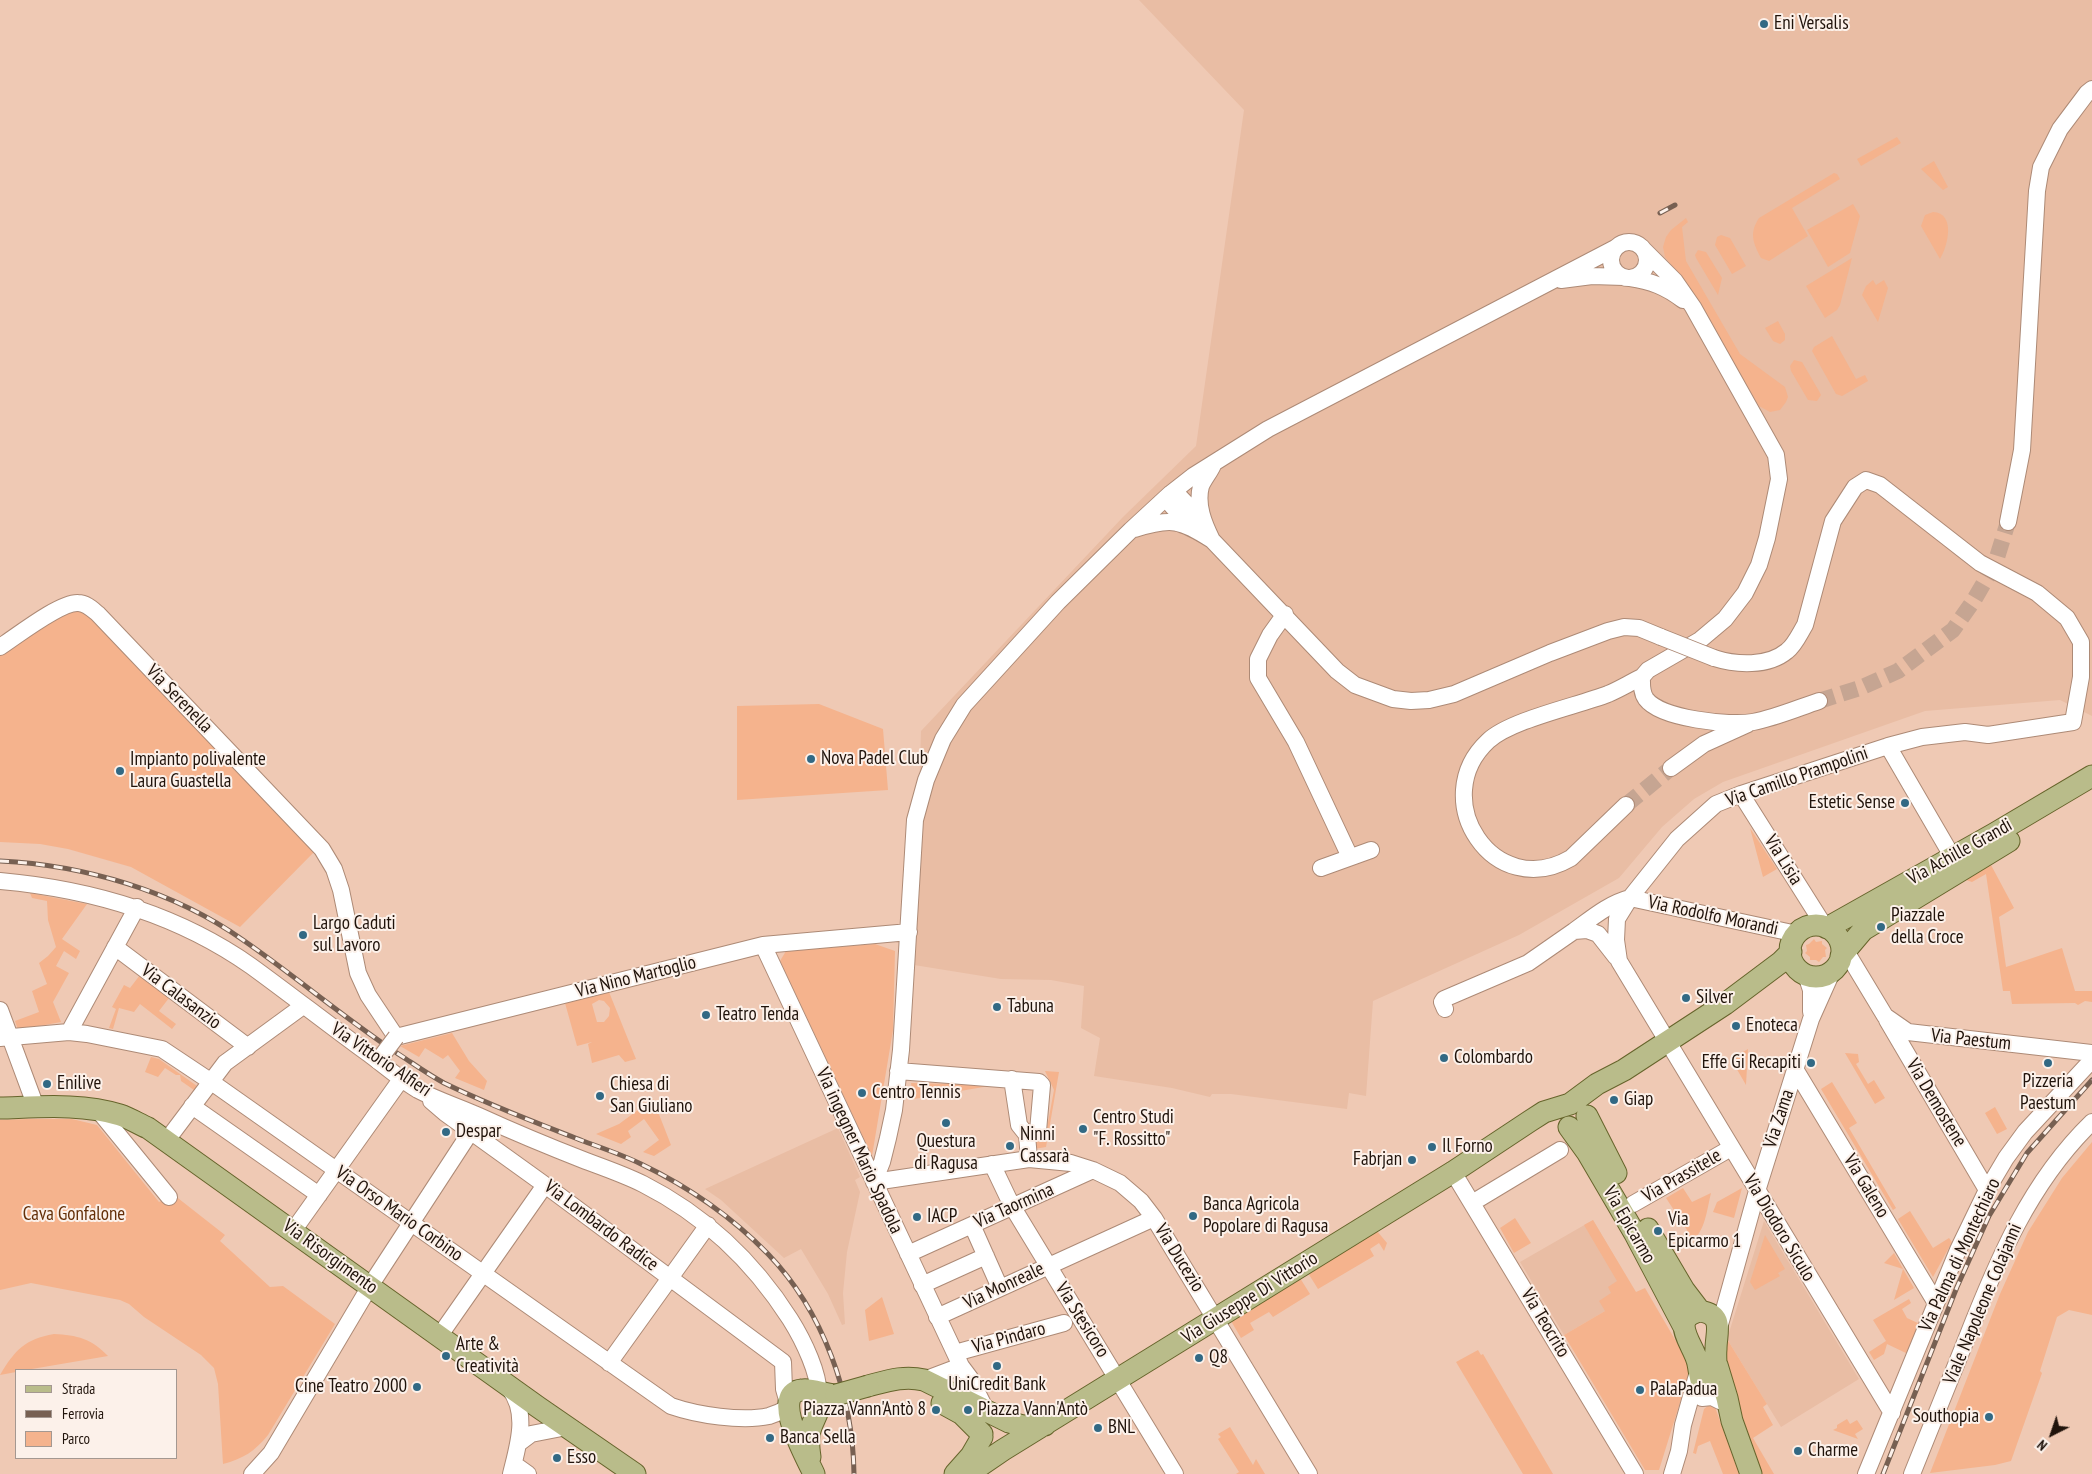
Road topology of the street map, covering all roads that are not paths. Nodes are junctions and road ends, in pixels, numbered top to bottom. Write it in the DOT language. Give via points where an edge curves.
graph roads {
  1 [pos="2092,89"];
  2 [pos="1617,247"];
  3 [pos="1644,250"];
  4 [pos="1627,278"];
  5 [pos="1541,285"];
  6 [pos="1693,308"];
  7 [pos="1215,462"];
  8 [pos="1170,494"];
  9 [pos="2008,522"];
  10 [pos="1197,523"];
  11 [pos="1132,530"];
  12 [pos="1284,614"];
  13 [pos="0,646"];
  14 [pos="1642,677"];
  15 [pos="1819,701"];
  16 [pos="1752,722"];
  17 [pos="1888,746"];
  18 [pos="1671,768"];
  19 [pos="2092,776"];
  20 [pos="2092,792"];
  21 [pos="1741,794"];
  22 [pos="1626,805"];
  23 [pos="1372,850"];
  24 [pos="1952,856"];
  25 [pos="1350,857"];
  26 [pos="1321,868"];
  27 [pos="0,881"];
  28 [pos="1630,898"];
  29 [pos="137,907"];
  30 [pos="1574,931"];
  31 [pos="909,932"];
  32 [pos="1794,943"];
  33 [pos="763,945"];
  34 [pos="115,947"];
  35 [pos="1835,950"];
  36 [pos="1619,961"];
  37 [pos="1804,974"];
  38 [pos="1869,990"];
  39 [pos="1725,1004"];
  40 [pos="303,1006"];
  41 [pos="1445,1009"];
  42 [pos="0,1010"];
  43 [pos="1885,1016"];
  44 [pos="1811,1019"];
  45 [pos="69,1032"];
  46 [pos="396,1037"];
  47 [pos="5,1038"];
  48 [pos="1668,1041"];
  49 [pos="248,1047"];
  50 [pos="2091,1053"];
  51 [pos="378,1061"];
  52 [pos="1795,1069"];
  53 [pos="898,1071"];
  54 [pos="402,1078"];
  55 [pos="1012,1079"];
  56 [pos="210,1081"];
  57 [pos="418,1090"];
  58 [pos="192,1106"];
  59 [pos="36,1107"];
  60 [pos="0,1108"];
  61 [pos="98,1110"];
  62 [pos="1575,1115"];
  63 [pos="480,1117"];
  64 [pos="2092,1122"];
  65 [pos="500,1126"];
  66 [pos="471,1132"];
  67 [pos="1027,1135"];
  68 [pos="167,1140"];
  69 [pos="490,1145"];
  70 [pos="1731,1148"];
  71 [pos="1560,1150"];
  72 [pos="1029,1159"];
  73 [pos="992,1164"];
  74 [pos="337,1170"];
  75 [pos="1093,1170"];
  76 [pos="1453,1172"];
  77 [pos="874,1182"];
  78 [pos="545,1184"];
  79 [pos="1987,1190"];
  80 [pos="1757,1191"];
  81 [pos="319,1195"];
  82 [pos="169,1197"];
  83 [pos="1472,1203"];
  84 [pos="1633,1204"];
  85 [pos="1012,1206"];
  86 [pos="1154,1218"];
  87 [pos="411,1222"];
  88 [pos="708,1225"];
  89 [pos="972,1225"];
  90 [pos="293,1231"];
  91 [pos="908,1254"];
  92 [pos="986,1256"];
  93 [pos="1048,1266"];
  94 [pos="483,1273"];
  95 [pos="669,1277"];
  96 [pos="1732,1278"];
  97 [pos="922,1284"];
  98 [pos="370,1286"];
  99 [pos="1000,1288"];
  100 [pos="1936,1303"];
  101 [pos="1702,1312"];
  102 [pos="937,1317"];
  103 [pos="1216,1319"];
  104 [pos="1064,1323"];
  105 [pos="1684,1327"];
  106 [pos="1719,1328"];
  107 [pos="440,1335"];
  108 [pos="957,1358"];
  109 [pos="609,1363"];
  110 [pos="1119,1379"];
  111 [pos="924,1380"];
  112 [pos="1709,1383"];
  113 [pos="869,1392"];
  114 [pos="823,1402"];
  115 [pos="789,1409"];
  116 [pos="530,1412"];
  117 [pos="1892,1413"];
  118 [pos="999,1418"];
  119 [pos="1732,1421"];
  120 [pos="1045,1425"];
  121 [pos="567,1427"];
  122 [pos="982,1436"];
  123 [pos="525,1439"];
  124 [pos="1005,1449"];
  125 [pos="1679,1452"];
  126 [pos="512,1469"];
  127 [pos="813,1472"];
  128 [pos="252,1474"];
  129 [pos="528,1474"];
  130 [pos="635,1474"];
  131 [pos="955,1474"];
  132 [pos="968,1474"];
  133 [pos="1175,1474"];
  134 [pos="1309,1474"];
  135 [pos="1635,1474"];
  136 [pos="1672,1474"];
  137 [pos="1751,1474"];
  138 [pos="1866,1474"];
  139 [pos="1912,1474"];
  1 -- 9 [label="street" via="2060,129 2041,167 2022,450"];
  2 -- 3 [label="street" via="1628,242"];
  2 -- 4 [label="street" via="1611,258 1612,264 1618,274"];
  2 -- 5 [label="street"];
  3 -- 4 [label="street" via="1646,266 1640,275"];
  3 -- 6 [label="street" via="1675,281"];
  4 -- 5 [label="street" via="1592,276"];
  4 -- 6 [label="street" via="1661,285"];
  5 -- 7 [label="street" via="1268,429"];
  6 -- 14 [label="street" via="1776,455 1780,479 1759,566 1745,593 1725,619 1700,640 1655,665"];
  7 -- 8 [label="street"];
  7 -- 10 [label="street" via="1201,486"];
  8 -- 10 [label="street" via="1180,497"];
  8 -- 11 [label="street"];
  10 -- 11 [label="street" via="1160,521"];
  10 -- 12 [label="street"];
  11 -- 31 [label="street" via="1058,602 964,705 943,739 926,780 915,820"];
  12 -- 17 [label="street, Via Camillo Prampolini, bridge" via="1337,671 1355,685 1393,699 1411,701 1454,694 1550,653 1624,627 1639,628 1727,662 1761,662 1788,651 1797,639 1805,624 1833,521 1855,487 1866,480 1880,485 1980,563 2037,593 2068,618 2081,642 2082,678 2073,722 1988,735 1965,732 1930,736"];
  12 -- 25 [label="street" via="1258,659 1258,678 1296,742"];
  13 -- 46 [label="street, Via Serenella" via="62,606 80,603 98,614 322,849 341,890 358,974"];
  14 -- 16 [label="street" via="1646,699 1669,713 1704,721"];
  14 -- 22 [label="street" via="1610,693 1494,736 1478,751 1464,791 1466,815 1482,847 1509,865 1532,869 1560,865"];
  15 -- 16 [label="street"];
  16 -- 18 [label="street" via="1704,744"];
  17 -- 21 [label="street, Via Camillo Prampolini"];
  17 -- 24 [label="street"];
  19 -- 24 [label="main road, Via Achille Grandi"];
  20 -- 35 [label="main road, Via Achille Grandi"];
  21 -- 28 [label="street, Via Camillo Prampolini" via="1716,804 1677,839"];
  21 -- 35 [label="street, Via Lisia"];
  23 -- 25 [label="street"];
  24 -- 35 [label="main road, Via Achille Grandi"];
  25 -- 26 [label="street"];
  27 -- 29 [label="street, Via Vittorio Alfieri" via="93,896"];
  28 -- 30 [label="street" via="1603,909"];
  28 -- 32 [label="street, Via Rodolfo Morandi"];
  28 -- 36 [label="street, Via Camillo Prampolini" via="1618,919"];
  29 -- 34 [label="street"];
  29 -- 40 [label="street, Via Vittorio Alfieri" via="210,941"];
  30 -- 36 [label="street" via="1587,930 1598,934"];
  30 -- 41 [label="street" via="1528,963 1444,999"];
  31 -- 33 [label="street, Via Nino Martoglio"];
  31 -- 53 [label="street"];
  32 -- 35 [label="main road" via="1810,926"];
  32 -- 37 [label="main road" via="1795,966"];
  32 -- 39 [label="main road" via="1782,962"];
  33 -- 46 [label="street, Via Nino Martoglio"];
  33 -- 77 [label="street, Via ingegner Mario Spadola"];
  34 -- 45 [label="street"];
  34 -- 49 [label="street, Via Calasanzio"];
  35 -- 37 [label="main road" via="1819,977"];
  35 -- 38 [label="street, Via Lisia"];
  35 -- 44 [label="street"];
  36 -- 48 [label="street, Via Camillo Prampolini"];
  37 -- 39 [label="main road" via="1790,974"];
  37 -- 44 [label="street" via="1811,990"];
  38 -- 43 [label="street, Via Paestum"];
  39 -- 48 [label="main road"];
  40 -- 49 [label="street"];
  40 -- 51 [label="street, Via Vittorio Alfieri"];
  42 -- 47 [label="street"];
  43 -- 50 [label="street, Via Paestum" via="1897,1026 1918,1034"];
  43 -- 79 [label="street, Via Demostene"];
  44 -- 52 [label="street, Via Zama"];
  45 -- 47 [label="street, Via Orso Mario Corbino"];
  45 -- 56 [label="street, Via Orso Mario Corbino" via="162,1049"];
  46 -- 51 [label="street, bridge"];
  47 -- 59 [label="street"];
  48 -- 62 [label="main road" via="1624,1070"];
  48 -- 70 [label="street, Via Diodoro Siculo"];
  49 -- 56 [label="street" via="225,1063"];
  50 -- 79 [label="street, Via Palma di Montechiaro" via="2025,1132"];
  51 -- 54 [label="street, Via Vittorio Alfieri"];
  52 -- 80 [label="street, Via Zama"];
  52 -- 100 [label="street, Via Galeno"];
  53 -- 55 [label="street"];
  53 -- 77 [label="street" via="888,1138"];
  54 -- 57 [label="street, Via Vittorio Alfieri"];
  54 -- 74 [label="street"];
  55 -- 67 [label="street" via="1018,1125"];
  55 -- 67 [label="street" via="1042,1084 1038,1131"];
  56 -- 58 [label="street"];
  56 -- 74 [label="street, Via Orso Mario Corbino"];
  57 -- 63 [label="street, Via Vittorio Alfieri"];
  57 -- 66 [label="street, Via Lombardo Radice"];
  58 -- 68 [label="street"];
  58 -- 81 [label="street"];
  59 -- 60 [label="main road, Via Risorgimento"];
  59 -- 61 [label="main road, Via Risorgimento"];
  61 -- 68 [label="main road, Via Risorgimento" via="121,1115"];
  61 -- 82 [label="street"];
  62 -- 76 [label="main road, Via Giuseppe Di Vittorio" via="1544,1112"];
  62 -- 84 [label="main road, Via Epicarmo" via="1600,1144"];
  62 -- 105 [label="main road, Via Epicarmo" via="1587,1152"];
  63 -- 65 [label="street, Via Vittorio Alfieri"];
  63 -- 66 [label="street"];
  64 -- 139 [label="street, Viale Napoleone Colajanni" via="2044,1177 2022,1214 1997,1263"];
  65 -- 69 [label="street" via="492,1126 485,1134"];
  65 -- 88 [label="street, Via Vittorio Alfieri" via="642,1183"];
  66 -- 69 [label="street, Via Lombardo Radice"];
  66 -- 87 [label="street"];
  67 -- 72 [label="street"];
  68 -- 90 [label="main road, Via Risorgimento"];
  69 -- 78 [label="street, Via Lombardo Radice"];
  70 -- 80 [label="street, Via Diodoro Siculo"];
  70 -- 84 [label="street, Via Prassitele"];
  71 -- 83 [label="street"];
  72 -- 73 [label="street, Via Ducezio"];
  72 -- 75 [label="street, Via Ducezio" via="1071,1163"];
  73 -- 77 [label="street, Via Ducezio"];
  73 -- 85 [label="street, Via Stesicoro"];
  74 -- 81 [label="street"];
  74 -- 87 [label="street, Via Orso Mario Corbino"];
  75 -- 85 [label="street, Via Taormina"];
  75 -- 86 [label="street, Via Ducezio" via="1131,1192"];
  76 -- 83 [label="street, Via Teocrito"];
  76 -- 103 [label="main road, Via Giuseppe Di Vittorio"];
  77 -- 91 [label="street, Via ingegner Mario Spadola"];
  78 -- 94 [label="street"];
  78 -- 95 [label="street, Via Lombardo Radice"];
  79 -- 100 [label="street, Via Palma di Montechiaro"];
  80 -- 96 [label="street, Via Zama"];
  80 -- 117 [label="street, Via Diodoro Siculo"];
  81 -- 90 [label="street"];
  83 -- 135 [label="street, Via Teocrito"];
  84 -- 101 [label="main road, Via Epicarmo" via="1684,1290"];
  85 -- 89 [label="street, Via Taormina"];
  85 -- 93 [label="street, Via Stesicoro"];
  86 -- 93 [label="street, Via Monreale"];
  86 -- 103 [label="street, Via Ducezio"];
  87 -- 94 [label="street, Via Orso Mario Corbino"];
  87 -- 98 [label="street"];
  88 -- 95 [label="street"];
  88 -- 114 [label="street, Via Vittorio Alfieri" via="740,1254 774,1294 806,1348"];
  89 -- 91 [label="street, Via Taormina"];
  89 -- 92 [label="street"];
  90 -- 98 [label="main road, Via Risorgimento"];
  91 -- 97 [label="street, Via ingegner Mario Spadola"];
  92 -- 97 [label="street"];
  92 -- 99 [label="street"];
  93 -- 99 [label="street, Via Monreale"];
  93 -- 110 [label="street, Via Stesicoro"];
  94 -- 107 [label="street"];
  94 -- 109 [label="street, Via Orso Mario Corbino"];
  95 -- 109 [label="street"];
  95 -- 115 [label="street, Via Lombardo Radice" via="783,1362"];
  96 -- 101 [label="street" via="1714,1304"];
  96 -- 106 [label="street, Via Zama"];
  97 -- 102 [label="street, Via ingegner Mario Spadola"];
  98 -- 107 [label="main road, Via Risorgimento"];
  98 -- 128 [label="street" via="271,1453"];
  99 -- 102 [label="street, Via Monreale"];
  100 -- 117 [label="street, Via Palma di Montechiaro"];
  101 -- 105 [label="main road" via="1688,1318"];
  101 -- 106 [label="main road, Via Epicarmo" via="1715,1318"];
  102 -- 108 [label="street, Via ingegner Mario Spadola"];
  103 -- 110 [label="main road, Via Giuseppe Di Vittorio"];
  103 -- 134 [label="street, Via Ducezio"];
  104 -- 108 [label="street, Via Pindaro"];
  105 -- 112 [label="main road, Via Epicarmo"];
  106 -- 112 [label="main road"];
  107 -- 116 [label="main road, Via Risorgimento" via="504,1382"];
  108 -- 111 [label="street, Via Pindaro"];
  108 -- 118 [label="street, Via ingegner Mario Spadola"];
  109 -- 115 [label="street, Via Orso Mario Corbino" via="671,1406 684,1411 760,1418"];
  110 -- 120 [label="main road, Via Giuseppe Di Vittorio"];
  110 -- 133 [label="street, Via Stesicoro"];
  111 -- 113 [label="main road" via="900,1378"];
  111 -- 118 [label="main road"];
  112 -- 119 [label="main road"];
  112 -- 119 [label="main road" via="1727,1398"];
  112 -- 125 [label="street"];
  112 -- 125 [label="street" via="1683,1425"];
  113 -- 114 [label="main road, bridge"];
  113 -- 122 [label="main road" via="902,1389 920,1392 962,1414"];
  114 -- 115 [label="main road" via="803,1422"];
  114 -- 115 [label="main road" via="799,1390 791,1395"];
  114 -- 127 [label="main road" via="809,1436"];
  115 -- 127 [label="main road"];
  116 -- 121 [label="main road, Via Risorgimento"];
  116 -- 123 [label="street" via="540,1416"];
  117 -- 138 [label="street, Via Palma di Montechiaro"];
  118 -- 120 [label="main road" via="1023,1426"];
  118 -- 122 [label="main road" via="988,1422"];
  118 -- 124 [label="main road" via="1014,1434 1013,1442"];
  119 -- 137 [label="main road"];
  120 -- 124 [label="main road, Via Giuseppe Di Vittorio"];
  121 -- 123 [label="street"];
  121 -- 130 [label="main road, Via Risorgimento"];
  122 -- 124 [label="main road" via="990,1449"];
  122 -- 131 [label="main road" via="971,1456"];
  123 -- 126 [label="street"];
  124 -- 132 [label="main road, Via Giuseppe Di Vittorio"];
  125 -- 136 [label="street"];
  126 -- 129 [label="street"];
}
